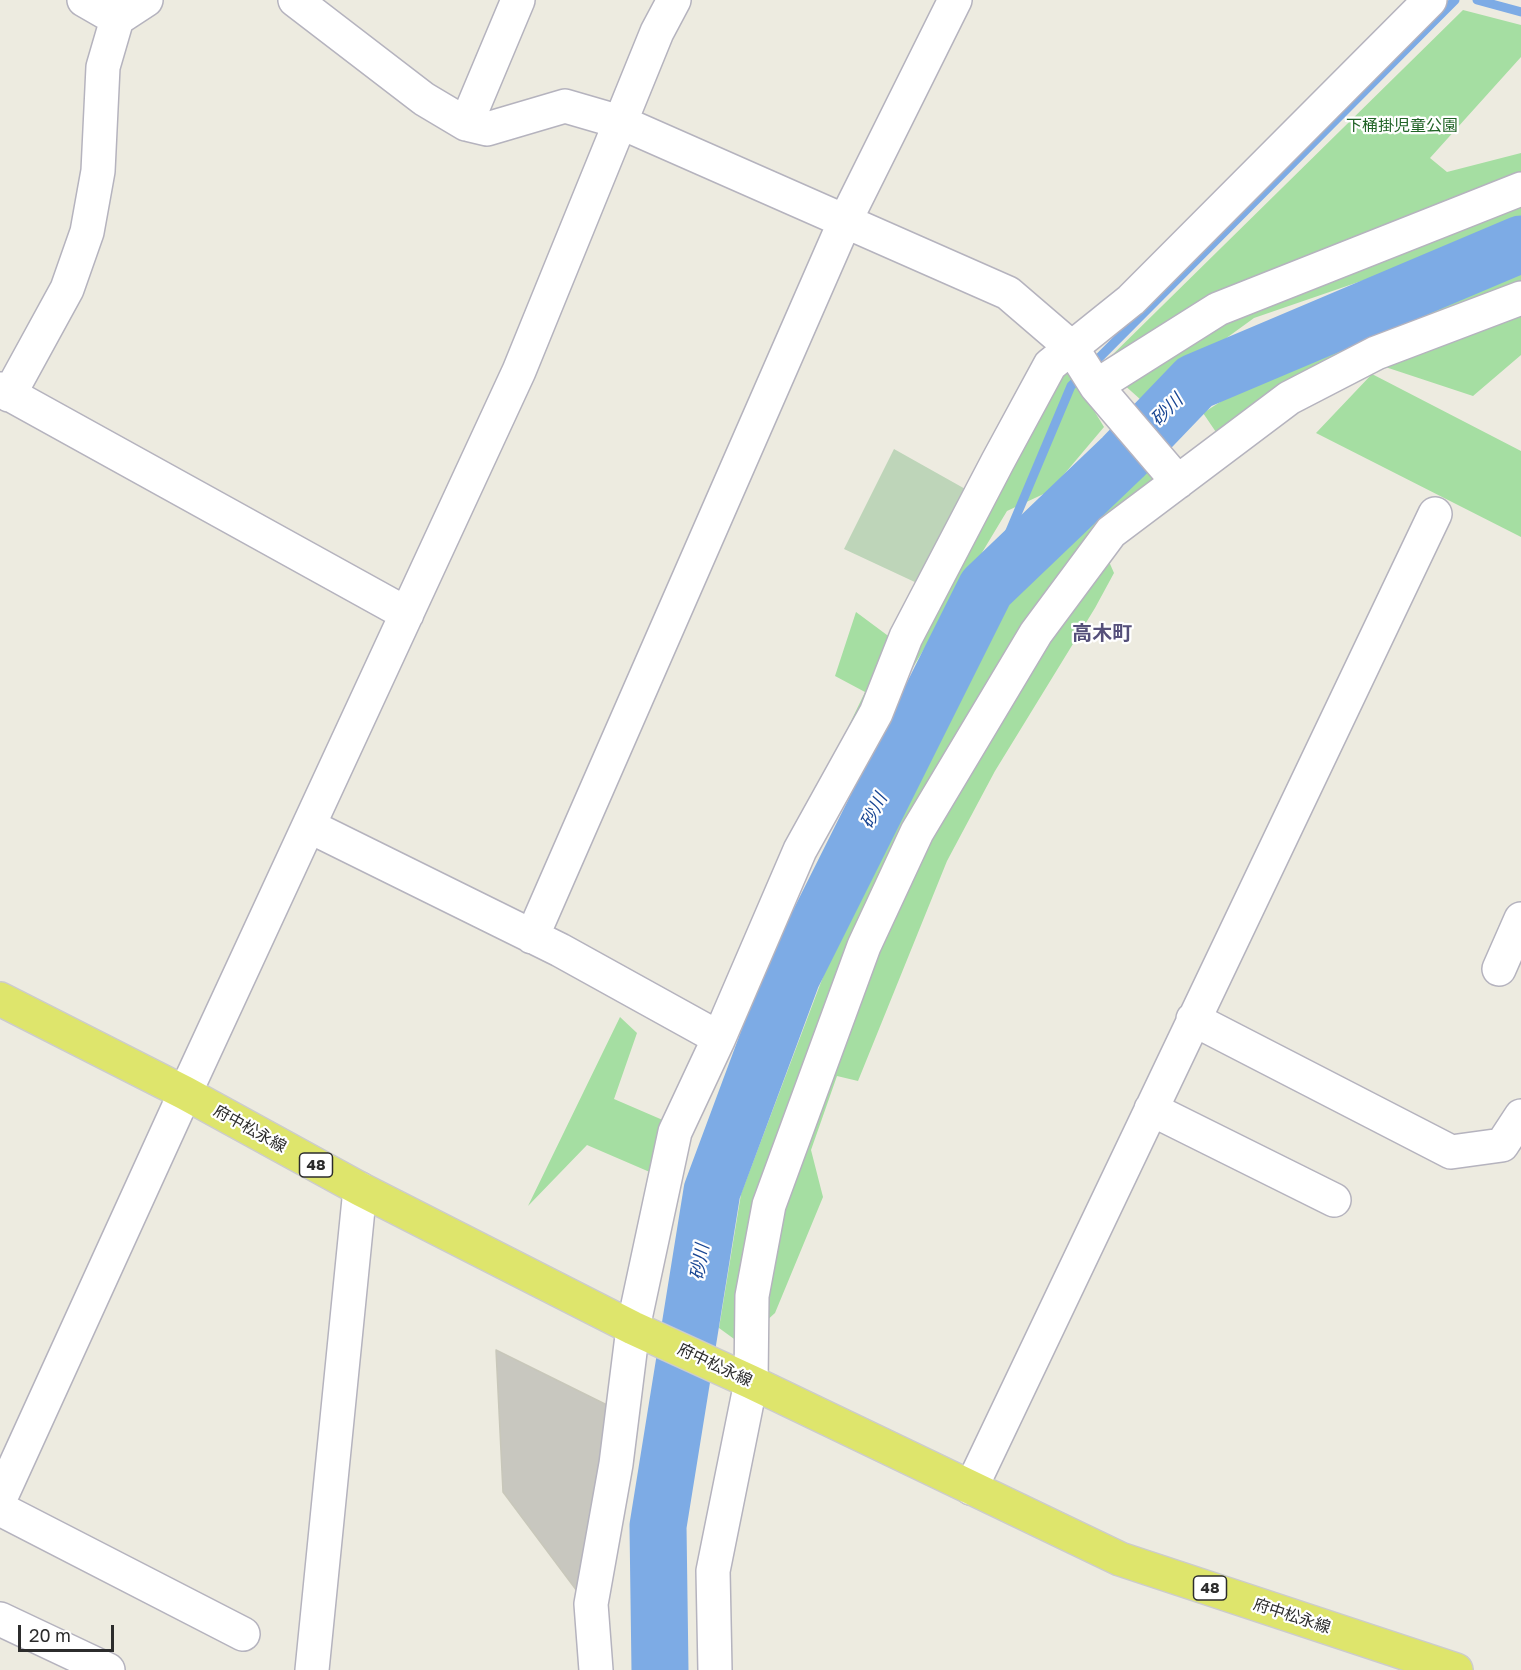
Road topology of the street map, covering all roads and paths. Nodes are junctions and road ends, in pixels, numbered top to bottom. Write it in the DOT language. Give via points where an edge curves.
graph roads {
  1 [pos="84,0"];
  2 [pos="146,0"];
  3 [pos="295,0"];
  4 [pos="518,0"];
  5 [pos="674,0"];
  6 [pos="955,0"];
  7 [pos="1430,0"];
  8 [pos="117,19"];
  9 [pos="620,122"];
  10 [pos="466,124"];
  11 [pos="1521,189"];
  12 [pos="845,222"];
  13 [pos="1521,298"];
  14 [pos="1072,348"];
  15 [pos="1096,386"];
  16 [pos="5,392"];
  17 [pos="1178,482"];
  18 [pos="1435,514"];
  19 [pos="407,614"];
  20 [pos="309,826"];
  21 [pos="1521,919"];
  22 [pos="532,937"];
  23 [pos="1499,969"];
  24 [pos="0,999"];
  25 [pos="1193,1019"];
  26 [pos="719,1038"];
  27 [pos="185,1093"];
  28 [pos="1151,1109"];
  29 [pos="1521,1116"];
  30 [pos="360,1189"];
  31 [pos="1334,1200"];
  32 [pos="633,1328"];
  33 [pos="751,1382"];
  34 [pos="971,1488"];
  35 [pos="0,1499"];
  36 [pos="0,1509"];
  37 [pos="0,1619"];
  38 [pos="243,1634"];
  39 [pos="108,1670"];
  40 [pos="312,1670"];
  41 [pos="596,1670"];
  42 [pos="715,1670"];
  43 [pos="1456,1670"];
  1 -- 8 [label="street"];
  2 -- 8 [label="street"];
  3 -- 10 [label="street" via="424,99"];
  4 -- 10 [label="street"];
  5 -- 9 [label="street"];
  6 -- 12 [label="street"];
  7 -- 14 [label="street" via="1131,300"];
  8 -- 16 [label="street" via="103,67 98,171 87,232 67,289"];
  9 -- 10 [label="street" via="565,106 487,129"];
  9 -- 12 [label="street"];
  9 -- 19 [label="street" via="519,371"];
  11 -- 15 [label="street" via="1218,309"];
  12 -- 14 [label="street" via="1008,293"];
  12 -- 22 [label="street"];
  13 -- 17 [label="street" via="1376,353 1288,398"];
  14 -- 15 [label="street"];
  14 -- 26 [label="street" via="1050,365 906,637 876,713 800,850"];
  15 -- 17 [label="street"];
  16 -- 19 [label="street"];
  17 -- 33 [label="street" via="1111,532 1036,633 917,832 864,946 769,1205 752,1296"];
  18 -- 25 [label="street"];
  19 -- 20 [label="street"];
  20 -- 22 [label="street"];
  20 -- 27 [label="street"];
  21 -- 23 [label="street"];
  22 -- 26 [label="street"];
  24 -- 27 [label="main road, 府中松永線 / 48"];
  25 -- 28 [label="street"];
  25 -- 29 [label="street" via="1451,1152 1502,1145"];
  26 -- 32 [label="street" via="675,1132"];
  27 -- 30 [label="main road, 府中松永線 / 48"];
  27 -- 35 [label="street"];
  28 -- 31 [label="street"];
  28 -- 34 [label="street"];
  30 -- 32 [label="main road, 府中松永線 / 48"];
  30 -- 40 [label="street"];
  32 -- 33 [label="main road, 府中松永線 / 48"];
  32 -- 41 [label="street" via="616,1464 591,1604"];
  33 -- 34 [label="main road, 府中松永線 / 48"];
  33 -- 42 [label="street" via="713,1571"];
  34 -- 43 [label="main road, 府中松永線 / 48" via="1120,1559"];
  36 -- 38 [label="street"];
  37 -- 39 [label="street"];
}
